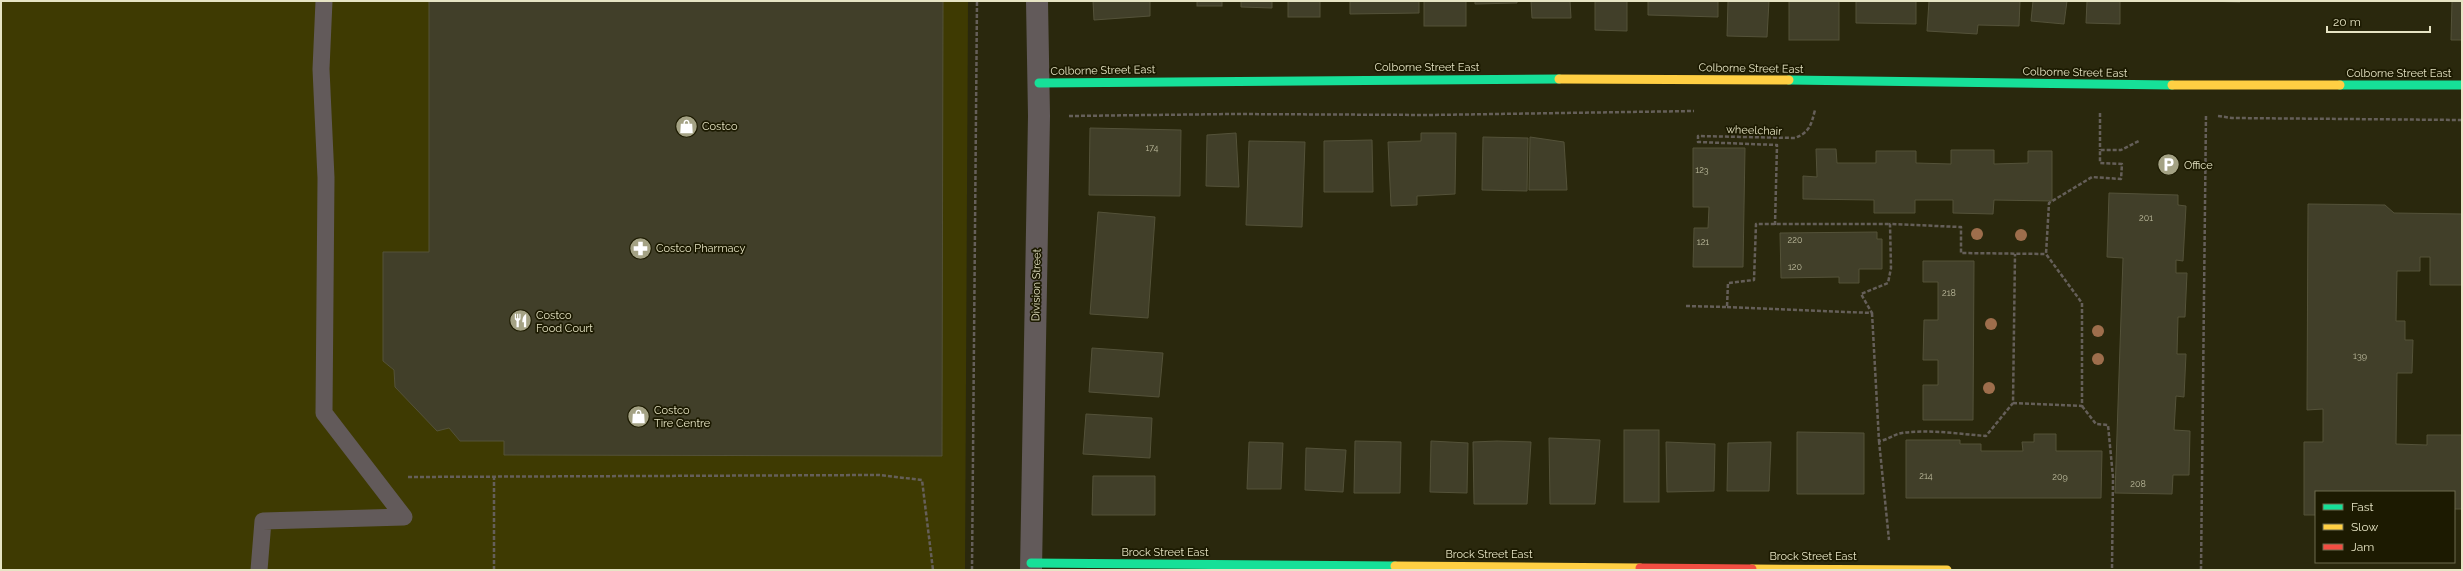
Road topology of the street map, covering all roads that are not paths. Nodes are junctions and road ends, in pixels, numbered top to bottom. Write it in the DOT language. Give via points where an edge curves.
graph roads {
  1 [pos="324,1"];
  2 [pos="1037,1"];
  3 [pos="1040,83"];
  4 [pos="2462,85"];
  5 [pos="1031,566"];
  6 [pos="259,570"];
  7 [pos="1947,570"];
  1 -- 6 [label="lane" via="321,69 326,178 324,413 404,517 263,521"];
  2 -- 3 [label="street, Division Street"];
  3 -- 4 [label="street, Colborne Street East" via="1633,78 2203,85"];
  3 -- 5 [label="street, Division Street"];
  5 -- 7 [label="street, Brock Street East"];
}
